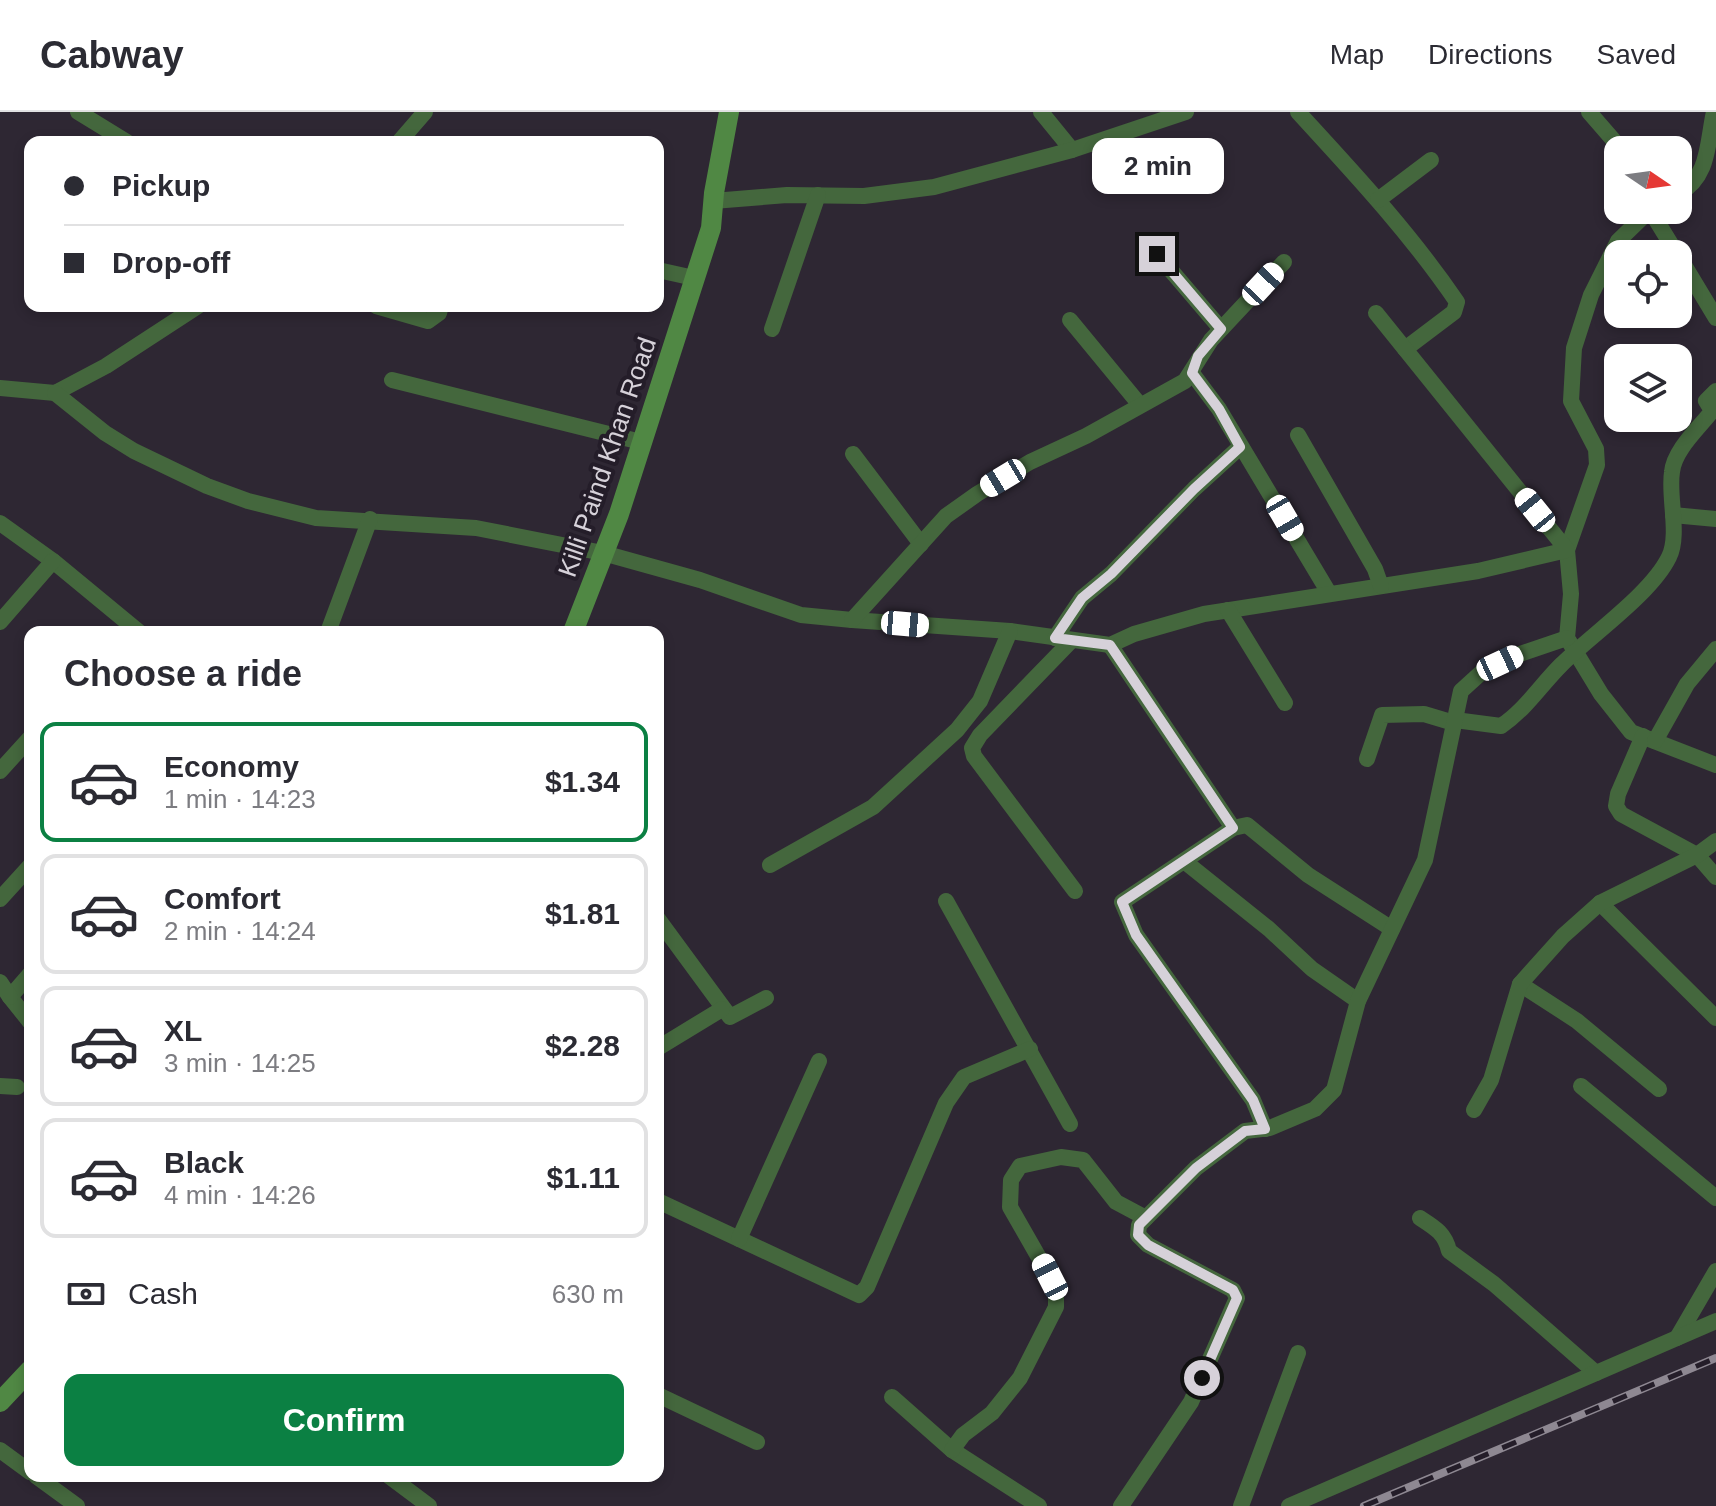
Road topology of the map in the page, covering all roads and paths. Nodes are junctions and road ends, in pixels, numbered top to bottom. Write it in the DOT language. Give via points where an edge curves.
graph roads {
  1 [pos="78,112"];
  2 [pos="425,112"];
  3 [pos="729,112"];
  4 [pos="1041,112"];
  5 [pos="1184,112"];
  6 [pos="1298,112"];
  7 [pos="1589,112"];
  8 [pos="1714,112"];
  9 [pos="117,136"];
  10 [pos="404,136"];
  11 [pos="1610,136"];
  12 [pos="1072,150"];
  13 [pos="1431,160"];
  14 [pos="1692,181"];
  15 [pos="818,195"];
  16 [pos="1378,200"];
  17 [pos="713,201"];
  18 [pos="1636,224"];
  19 [pos="1157,254"];
  20 [pos="1284,262"];
  21 [pos="664,271"];
  22 [pos="694,278"];
  23 [pos="1692,278"];
  24 [pos="189,312"];
  25 [pos="397,312"];
  26 [pos="439,312"];
  27 [pos="1376,313"];
  28 [pos="1716,318"];
  29 [pos="1070,320"];
  30 [pos="772,329"];
  31 [pos="1221,329"];
  32 [pos="1405,349"];
  33 [pos="1192,373"];
  34 [pos="392,380"];
  35 [pos="0,388"];
  36 [pos="1716,391"];
  37 [pos="55,393"];
  38 [pos="1140,405"];
  39 [pos="1298,435"];
  40 [pos="641,442"];
  41 [pos="1240,447"];
  42 [pos="853,454"];
  43 [pos="1673,515"];
  44 [pos="370,519"];
  45 [pos="1716,519"];
  46 [pos="0,523"];
  47 [pos="921,544"];
  48 [pos="1567,550"];
  49 [pos="603,553"];
  50 [pos="53,561"];
  51 [pos="1381,586"];
  52 [pos="1329,593"];
  53 [pos="1228,610"];
  54 [pos="852,620"];
  55 [pos="0,622"];
  56 [pos="129,626"];
  57 [pos="330,626"];
  58 [pos="575,626"];
  59 [pos="1010,631"];
  60 [pos="1063,639"];
  61 [pos="1572,644"];
  62 [pos="1110,645"];
  63 [pos="1716,649"];
  64 [pos="1285,703"];
  65 [pos="1455,721"];
  66 [pos="1649,738"];
  67 [pos="24,745"];
  68 [pos="1367,759"];
  69 [pos="1716,765"];
  70 [pos="0,771"];
  71 [pos="1233,828"];
  72 [pos="1716,841"];
  73 [pos="1697,855"];
  74 [pos="1184,861"];
  75 [pos="770,865"];
  76 [pos="24,873"];
  77 [pos="1716,877"];
  78 [pos="1075,891"];
  79 [pos="0,899"];
  80 [pos="946,901"];
  81 [pos="1600,903"];
  82 [pos="664,927"];
  83 [pos="1392,929"];
  84 [pos="24,981"];
  85 [pos="0,982"];
  86 [pos="1520,984"];
  87 [pos="10,997"];
  88 [pos="766,998"];
  89 [pos="1358,1001"];
  90 [pos="722,1009"];
  91 [pos="24,1014"];
  92 [pos="1716,1018"];
  93 [pos="664,1044"];
  94 [pos="1030,1049"];
  95 [pos="819,1061"];
  96 [pos="1581,1086"];
  97 [pos="1659,1089"];
  98 [pos="1474,1110"];
  99 [pos="1070,1124"];
  100 [pos="1265,1129"];
  101 [pos="1716,1198"];
  102 [pos="664,1204"];
  103 [pos="1146,1218"];
  104 [pos="1420,1218"];
  105 [pos="739,1239"];
  106 [pos="1716,1271"];
  107 [pos="1716,1321"];
  108 [pos="1677,1338"];
  109 [pos="1298,1353"];
  110 [pos="1596,1373"];
  111 [pos="24,1376"];
  112 [pos="892,1397"];
  113 [pos="664,1398"];
  114 [pos="0,1402"];
  115 [pos="757,1442"];
  116 [pos="0,1450"];
  117 [pos="952,1450"];
  118 [pos="24,1468"];
  119 [pos="44,1482"];
  120 [pos="397,1482"];
  121 [pos="77,1506"];
  122 [pos="429,1506"];
  123 [pos="1039,1506"];
  124 [pos="1121,1506"];
  125 [pos="1241,1506"];
  126 [pos="1289,1506"];
  1 -- 9 [label="street"];
  2 -- 10 [label="street"];
  3 -- 17 [label="street, Killi Paind Khan Road"];
  4 -- 12 [label="street"];
  5 -- 12 [label="street"];
  6 -- 16 [label="street"];
  7 -- 11 [label="street"];
  8 -- 14 [label="street" via="1707,157"];
  12 -- 15 [label="street" via="934,187 864,196"];
  13 -- 16 [label="street"];
  15 -- 17 [label="street"];
  15 -- 30 [label="street"];
  16 -- 32 [label="street" via="1457,302 1454,312"];
  17 -- 22 [label="street, Killi Paind Khan Road" via="711,228"];
  18 -- 48 [label="street" via="1618,241 1591,295 1574,348 1571,401 1596,449 1597,465"];
  19 -- 31 [label="street"];
  20 -- 31 [label="street"];
  21 -- 22 [label="street"];
  22 -- 40 [label="street, Killi Paind Khan Road"];
  23 -- 28 [label="street"];
  24 -- 37 [label="street"];
  25 -- 26 [label="street" via="428,321"];
  27 -- 32 [label="street"];
  29 -- 38 [label="street"];
  31 -- 33 [label="street" via="1198,356"];
  32 -- 48 [label="street"];
  33 -- 38 [label="street"];
  33 -- 41 [label="street"];
  34 -- 40 [label="street"];
  35 -- 37 [label="street"];
  36 -- 43 [label="street" via="1706,401 1712,411 1671,470"];
  37 -- 44 [label="street" via="134,451 207,486 316,518"];
  38 -- 47 [label="street" via="977,494 946,516"];
  39 -- 51 [label="street"];
  40 -- 49 [label="street, Killi Paind Khan Road"];
  41 -- 52 [label="street"];
  41 -- 60 [label="street" via="1082,598"];
  42 -- 47 [label="street"];
  43 -- 45 [label="street"];
  43 -- 61 [label="street" via="1670,556 1642,591"];
  44 -- 49 [label="street" via="476,528"];
  44 -- 57 [label="street"];
  46 -- 50 [label="street"];
  47 -- 54 [label="street"];
  48 -- 51 [label="street"];
  48 -- 61 [label="street"];
  49 -- 54 [label="street" via="801,615"];
  49 -- 58 [label="street, Killi Paind Khan Road"];
  50 -- 55 [label="street"];
  50 -- 56 [label="street"];
  51 -- 52 [label="street"];
  52 -- 53 [label="street"];
  53 -- 62 [label="street"];
  53 -- 64 [label="street"];
  54 -- 59 [label="street"];
  59 -- 60 [label="street"];
  59 -- 75 [label="street" via="980,701 957,730 873,807"];
  60 -- 62 [label="street"];
  60 -- 78 [label="street" via="972,748"];
  61 -- 65 [label="street" via="1517,655 1483,671 1461,691"];
  61 -- 65 [label="street" via="1528,703 1501,726"];
  61 -- 66 [label="street" via="1631,732"];
  62 -- 71 [label="street"];
  63 -- 66 [label="street"];
  65 -- 68 [label="street" via="1424,714 1382,715"];
  65 -- 83 [label="street" via="1425,860"];
  66 -- 69 [label="street"];
  66 -- 73 [label="street" via="1626,773 1616,806 1621,814"];
  67 -- 70 [label="street"];
  71 -- 74 [label="street"];
  71 -- 83 [label="street" via="1247,825 1259,832 1308,875"];
  72 -- 73 [label="street"];
  73 -- 77 [label="street"];
  73 -- 81 [label="street"];
  74 -- 89 [label="street"];
  74 -- 100 [label="street" via="1122,902 1123,910 1253,1100"];
  76 -- 79 [label="street"];
  80 -- 94 [label="street"];
  81 -- 86 [label="street"];
  81 -- 92 [label="street"];
  82 -- 90 [label="street"];
  83 -- 89 [label="street"];
  84 -- 87 [label="street"];
  85 -- 87 [label="street"];
  86 -- 97 [label="street" via="1577,1021"];
  86 -- 98 [label="street" via="1491,1080"];
  87 -- 91 [label="street"];
  88 -- 90 [label="street" via="730,1017"];
  89 -- 100 [label="street" via="1334,1090 1315,1109"];
  90 -- 93 [label="street"];
  94 -- 99 [label="street"];
  94 -- 105 [label="street" via="964,1077 946,1103 859,1295"];
  95 -- 105 [label="street"];
  96 -- 101 [label="street"];
  100 -- 103 [label="street" via="1245,1131 1196,1168"];
  102 -- 105 [label="street"];
  103 -- 117 [label="street" via="1116,1202 1083,1160 1061,1157 1020,1166 1011,1180 1010,1207 1050,1277 1056,1307 1020,1378"];
  103 -- 124 [label="street" via="1138,1235 1148,1245 1233,1290 1237,1298 1191,1402"];
  104 -- 110 [label="street" via="1440,1231 1449,1251"];
  106 -- 108 [label="street"];
  107 -- 108 [label="street"];
  108 -- 110 [label="street"];
  109 -- 125 [label="street"];
  110 -- 126 [label="street"];
  111 -- 114 [label="street"];
  112 -- 117 [label="street"];
  113 -- 115 [label="street"];
  116 -- 118 [label="street"];
  117 -- 123 [label="street"];
  119 -- 121 [label="street"];
  120 -- 122 [label="street"];
}
